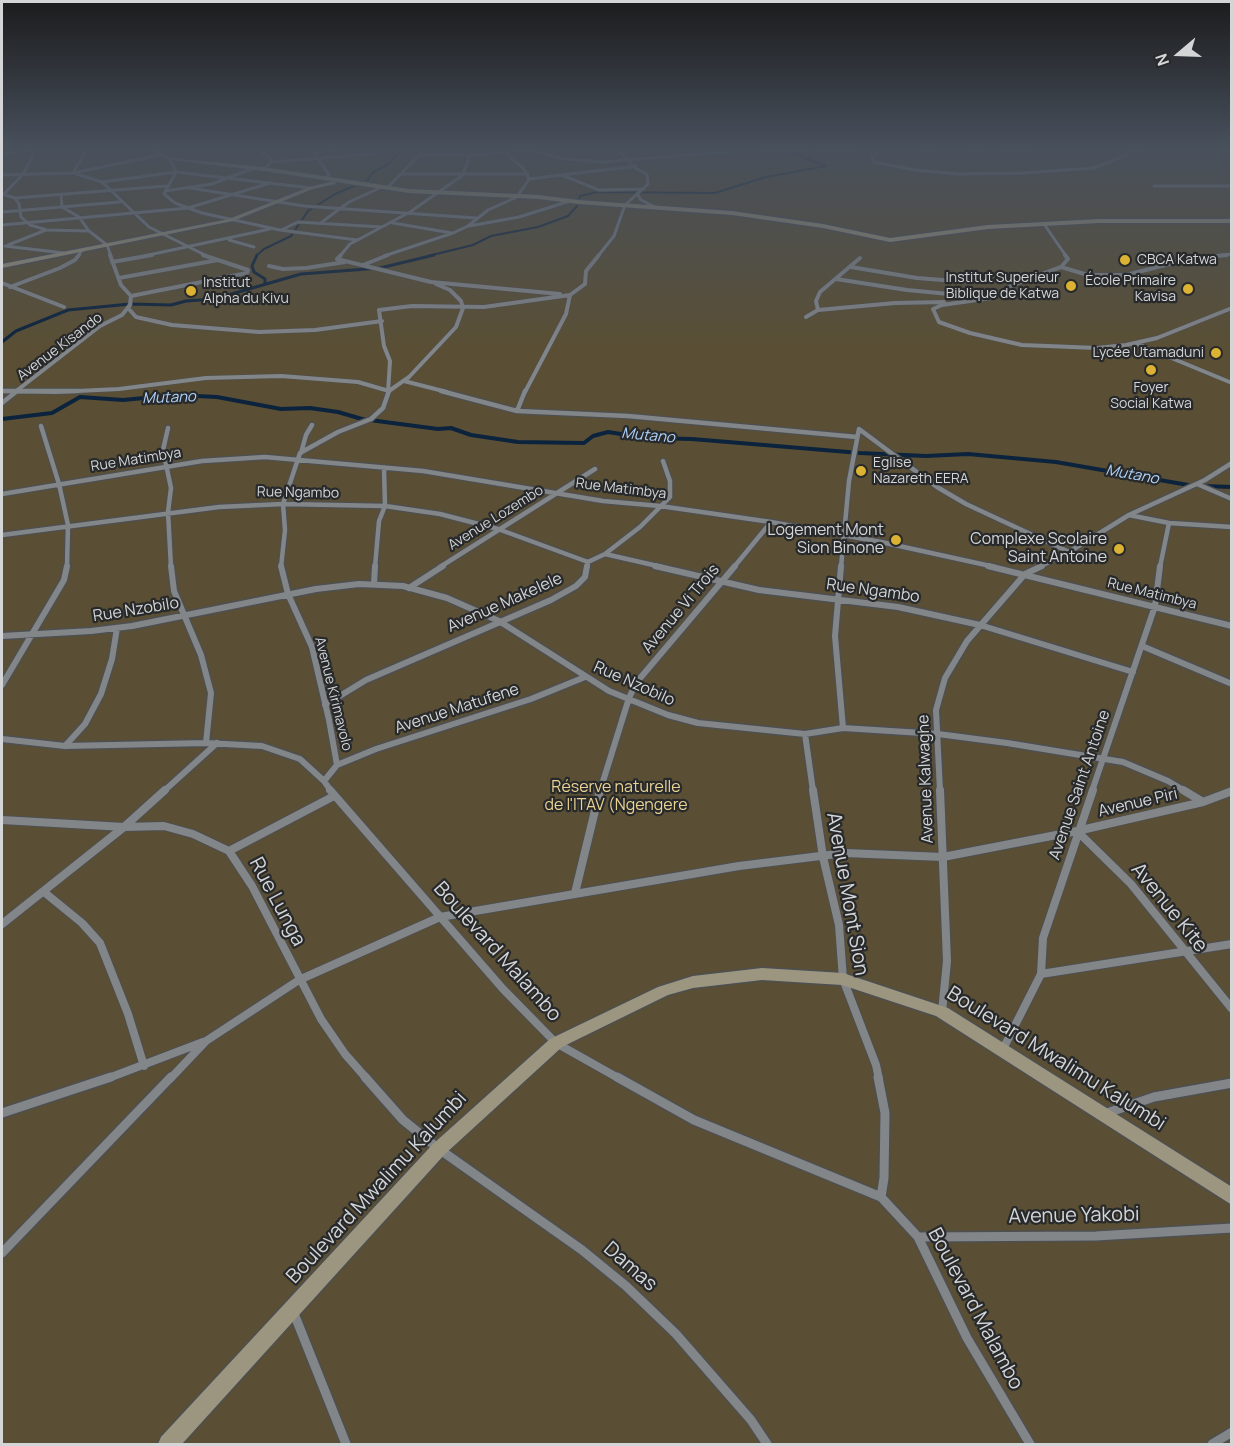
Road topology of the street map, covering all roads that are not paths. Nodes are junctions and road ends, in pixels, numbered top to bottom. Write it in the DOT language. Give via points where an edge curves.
graph roads {
  1 [pos="22,216"];
  2 [pos="86,216"];
  3 [pos="137,216"];
  4 [pos="218,216"];
  5 [pos="240,216"];
  6 [pos="329,216"];
  7 [pos="403,216"];
  8 [pos="459,216"];
  9 [pos="479,216"];
  10 [pos="517,216"];
  11 [pos="621,216"];
  12 [pos="758,216"];
  13 [pos="79,217"];
  14 [pos="476,218"];
  15 [pos="231,220"];
  16 [pos="1232,221"];
  17 [pos="322,222"];
  18 [pos="25,223"];
  19 [pos="393,223"];
  20 [pos="1044,224"];
  21 [pos="2,225"];
  22 [pos="468,226"];
  23 [pos="384,227"];
  24 [pos="271,228"];
  25 [pos="47,230"];
  26 [pos="280,230"];
  27 [pos="89,231"];
  28 [pos="453,233"];
  29 [pos="161,235"];
  30 [pos="227,239"];
  31 [pos="357,240"];
  32 [pos="107,245"];
  33 [pos="254,247"];
  34 [pos="187,248"];
  35 [pos="82,250"];
  36 [pos="64,253"];
  37 [pos="1232,254"];
  38 [pos="860,258"];
  39 [pos="222,259"];
  40 [pos="112,262"];
  41 [pos="346,262"];
  42 [pos="362,265"];
  43 [pos="2,266"];
  44 [pos="268,266"];
  45 [pos="850,267"];
  46 [pos="1061,267"];
  47 [pos="118,278"];
  48 [pos="836,279"];
  49 [pos="431,282"];
  50 [pos="968,282"];
  51 [pos="2,283"];
  52 [pos="10,287"];
  53 [pos="570,295"];
  54 [pos="131,296"];
  55 [pos="991,298"];
  56 [pos="953,303"];
  57 [pos="129,305"];
  58 [pos="64,307"];
  59 [pos="463,308"];
  60 [pos="1232,309"];
  61 [pos="818,310"];
  62 [pos="806,317"];
  63 [pos="382,321"];
  64 [pos="1135,343"];
  65 [pos="404,381"];
  66 [pos="1232,383"];
  67 [pos="2,391"];
  68 [pos="19,391"];
  69 [pos="388,391"];
  70 [pos="2,403"];
  71 [pos="517,411"];
  72 [pos="312,425"];
  73 [pos="41,426"];
  74 [pos="168,428"];
  75 [pos="857,437"];
  76 [pos="300,453"];
  77 [pos="297,460"];
  78 [pos="663,462"];
  79 [pos="1232,463"];
  80 [pos="165,468"];
  81 [pos="384,468"];
  82 [pos="595,470"];
  83 [pos="59,484"];
  84 [pos="1197,484"];
  85 [pos="2,494"];
  86 [pos="558,494"];
  87 [pos="1232,499"];
  88 [pos="283,504"];
  89 [pos="386,506"];
  90 [pos="660,506"];
  91 [pos="168,512"];
  92 [pos="1129,515"];
  93 [pos="771,522"];
  94 [pos="1169,523"];
  95 [pos="68,525"];
  96 [pos="1232,527"];
  97 [pos="498,529"];
  98 [pos="2,535"];
  99 [pos="844,535"];
  100 [pos="1068,552"];
  101 [pos="605,554"];
  102 [pos="588,562"];
  103 [pos="1024,574"];
  104 [pos="720,582"];
  105 [pos="374,584"];
  106 [pos="409,588"];
  107 [pos="288,594"];
  108 [pos="838,600"];
  109 [pos="1155,606"];
  110 [pos="186,615"];
  111 [pos="499,621"];
  112 [pos="980,625"];
  113 [pos="1232,626"];
  114 [pos="117,628"];
  115 [pos="32,634"];
  116 [pos="2,636"];
  117 [pos="1142,646"];
  118 [pos="1133,672"];
  119 [pos="585,677"];
  120 [pos="1232,684"];
  121 [pos="2,685"];
  122 [pos="628,698"];
  123 [pos="325,705"];
  124 [pos="843,728"];
  125 [pos="806,734"];
  126 [pos="938,734"];
  127 [pos="2,738"];
  128 [pos="207,742"];
  129 [pos="217,743"];
  130 [pos="65,746"];
  131 [pos="1102,758"];
  132 [pos="337,765"];
  133 [pos="324,781"];
  134 [pos="1232,792"];
  135 [pos="334,796"];
  136 [pos="1203,802"];
  137 [pos="2,820"];
  138 [pos="124,827"];
  139 [pos="1077,831"];
  140 [pos="229,851"];
  141 [pos="823,857"];
  142 [pos="943,857"];
  143 [pos="44,892"];
  144 [pos="575,892"];
  145 [pos="440,917"];
  146 [pos="2,924"];
  147 [pos="1232,945"];
  148 [pos="1184,952"];
  149 [pos="1041,974"];
  150 [pos="843,979"];
  151 [pos="299,980"];
  152 [pos="1232,1009"];
  153 [pos="942,1012"];
  154 [pos="206,1041"];
  155 [pos="556,1043"];
  156 [pos="1002,1051"];
  157 [pos="144,1066"];
  158 [pos="1232,1083"];
  159 [pos="2,1113"];
  160 [pos="1104,1114"];
  161 [pos="439,1149"];
  162 [pos="881,1197"];
  163 [pos="1232,1197"];
  164 [pos="1232,1228"];
  165 [pos="918,1237"];
  166 [pos="2,1252"];
  167 [pos="293,1311"];
  168 [pos="1232,1432"];
  169 [pos="168,1444"];
  170 [pos="346,1444"];
  171 [pos="767,1444"];
  172 [pos="1030,1444"];
  173 [pos="1212,1444"];
  1 -- 18 [label="street"];
  2 -- 13 [label="street"];
  3 -- 29 [label="street"];
  4 -- 15 [label="street"];
  5 -- 15 [label="street"];
  6 -- 17 [label="street"];
  7 -- 19 [label="street"];
  8 -- 14 [label="street"];
  9 -- 14 [label="street"];
  10 -- 22 [label="street"];
  11 -- 53 [label="street" via="614,236 586,271 585,284"];
  12 -- 20 [label="street" via="890,240"];
  13 -- 18 [label="street"];
  13 -- 27 [label="street"];
  14 -- 22 [label="street"];
  15 -- 24 [label="street"];
  15 -- 29 [label="street"];
  16 -- 20 [label="street"];
  17 -- 23 [label="street"];
  17 -- 26 [label="street" via="294,222"];
  18 -- 21 [label="street"];
  18 -- 25 [label="street"];
  19 -- 23 [label="street"];
  19 -- 28 [label="street"];
  20 -- 46 [label="street" via="1068,259"];
  22 -- 28 [label="street"];
  23 -- 31 [label="street"];
  24 -- 26 [label="street"];
  24 -- 30 [label="street"];
  25 -- 27 [label="street"];
  25 -- 36 [label="street" via="5,246"];
  26 -- 31 [label="street"];
  27 -- 32 [label="street"];
  28 -- 42 [label="street"];
  29 -- 32 [label="street"];
  29 -- 34 [label="street"];
  30 -- 33 [label="street"];
  30 -- 34 [label="street"];
  31 -- 41 [label="street" via="336,259"];
  32 -- 35 [label="street"];
  32 -- 40 [label="street"];
  34 -- 39 [label="street"];
  34 -- 40 [label="street"];
  35 -- 36 [label="street"];
  35 -- 52 [label="street" via="75,260 60,268"];
  36 -- 43 [label="street"];
  37 -- 46 [label="street" via="1189,259 1126,275 1088,275"];
  38 -- 45 [label="street"];
  39 -- 47 [label="street"];
  39 -- 54 [label="street" via="248,270 247,273"];
  40 -- 47 [label="street"];
  41 -- 42 [label="street"];
  41 -- 44 [label="street" via="306,268"];
  42 -- 49 [label="street"];
  45 -- 48 [label="street"];
  45 -- 50 [label="street"];
  46 -- 55 [label="street" via="1015,284"];
  47 -- 54 [label="street"];
  48 -- 55 [label="street"];
  48 -- 61 [label="street" via="820,292"];
  49 -- 53 [label="street"];
  49 -- 59 [label="street" via="450,290 461,300"];
  51 -- 52 [label="street"];
  52 -- 58 [label="street"];
  53 -- 59 [label="street"];
  53 -- 71 [label="street" via="566,314"];
  54 -- 57 [label="street"];
  55 -- 56 [label="street"];
  56 -- 61 [label="street" via="895,303"];
  56 -- 64 [label="street" via="933,309 939,322 997,340 1070,348"];
  57 -- 63 [label="street" via="136,317 172,325 259,332"];
  57 -- 68 [label="street, Avenue Kisando" via="122,315 100,326"];
  59 -- 63 [label="street" via="412,306 379,310"];
  59 -- 65 [label="street" via="456,327"];
  60 -- 64 [label="street"];
  61 -- 62 [label="street"];
  63 -- 69 [label="street" via="390,361"];
  64 -- 66 [label="street"];
  65 -- 69 [label="street"];
  65 -- 71 [label="street"];
  67 -- 68 [label="street"];
  68 -- 69 [label="street" via="119,389 206,378 281,376 358,382"];
  68 -- 70 [label="street, Avenue Kisando"];
  69 -- 76 [label="street" via="383,408 371,419"];
  71 -- 75 [label="street" via="628,416"];
  72 -- 76 [label="street, Avenue Kirimavolo"];
  73 -- 83 [label="street"];
  74 -- 80 [label="street" via="163,450"];
  75 -- 99 [label="street"];
  75 -- 100 [label="street" via="859,429 937,487"];
  76 -- 77 [label="street, Avenue Kirimavolo"];
  77 -- 80 [label="street, Rue Matimbya" via="240,457"];
  77 -- 81 [label="street, Rue Matimbya"];
  77 -- 88 [label="street, Avenue Kirimavolo"];
  78 -- 90 [label="street" via="670,481 670,496"];
  79 -- 84 [label="street"];
  80 -- 83 [label="street, Rue Matimbya"];
  80 -- 91 [label="street" via="171,488"];
  81 -- 86 [label="street, Rue Matimbya"];
  81 -- 89 [label="street"];
  82 -- 86 [label="street, Avenue Lozembo"];
  83 -- 85 [label="street, Rue Matimbya"];
  83 -- 95 [label="street"];
  84 -- 87 [label="street"];
  84 -- 92 [label="street"];
  86 -- 90 [label="street, Rue Matimbya"];
  86 -- 97 [label="street, Avenue Lozembo"];
  88 -- 89 [label="street, Rue Ngambo"];
  88 -- 91 [label="street, Rue Ngambo"];
  88 -- 107 [label="street, Avenue Kirimavolo" via="281,567"];
  89 -- 97 [label="street, Rue Ngambo" via="440,514"];
  89 -- 105 [label="street" via="378,520"];
  90 -- 93 [label="street, Rue Matimbya"];
  90 -- 101 [label="street"];
  91 -- 95 [label="street, Rue Ngambo"];
  91 -- 110 [label="street" via="174,591"];
  92 -- 94 [label="street"];
  92 -- 100 [label="street"];
  93 -- 99 [label="street, Rue Matimbya"];
  93 -- 104 [label="street, Avenue Vi Trois"];
  94 -- 96 [label="street"];
  94 -- 109 [label="street, Avenue Saint Antoine"];
  95 -- 98 [label="street, Rue Ngambo"];
  95 -- 115 [label="street" via="64,580"];
  97 -- 102 [label="street, Rue Ngambo"];
  97 -- 106 [label="street, Avenue Lozembo"];
  99 -- 103 [label="street, Rue Matimbya"];
  99 -- 108 [label="street"];
  100 -- 103 [label="street"];
  101 -- 102 [label="street"];
  101 -- 104 [label="street, Rue Ngambo"];
  102 -- 111 [label="street, Avenue Makelele" via="585,577 576,586"];
  103 -- 109 [label="street, Rue Matimbya"];
  103 -- 112 [label="street, Avenue Kalwaghe"];
  104 -- 108 [label="street, Rue Ngambo"];
  104 -- 122 [label="street, Avenue Vi Trois" via="636,683"];
  105 -- 106 [label="street, Rue Nzobilo"];
  105 -- 107 [label="street, Rue Nzobilo"];
  106 -- 111 [label="street, Rue Nzobilo" via="447,598"];
  107 -- 110 [label="street, Rue Nzobilo"];
  107 -- 123 [label="street, Avenue Kirimavolo" via="312,647"];
  108 -- 112 [label="street, Rue Ngambo" via="898,607"];
  108 -- 124 [label="street" via="835,636"];
  109 -- 113 [label="street, Rue Matimbya"];
  109 -- 117 [label="street, Avenue Saint Antoine"];
  110 -- 114 [label="street, Rue Nzobilo"];
  110 -- 128 [label="street" via="211,693"];
  111 -- 119 [label="street, Rue Nzobilo"];
  111 -- 123 [label="street, Avenue Makelele" via="366,680"];
  112 -- 118 [label="street, Rue Ngambo"];
  112 -- 126 [label="street, Avenue Kalwaghe" via="945,678 936,710"];
  114 -- 115 [label="street, Rue Nzobilo"];
  114 -- 130 [label="street" via="101,694 86,724"];
  115 -- 116 [label="street, Rue Nzobilo"];
  115 -- 121 [label="street"];
  117 -- 118 [label="street, Avenue Saint Antoine"];
  117 -- 120 [label="street"];
  118 -- 131 [label="street, Avenue Saint Antoine"];
  119 -- 122 [label="street, Rue Nzobilo"];
  119 -- 132 [label="street, Avenue Matufene"];
  122 -- 125 [label="street, Rue Nzobilo" via="698,723"];
  122 -- 144 [label="street, Avenue Vi Trois"];
  123 -- 132 [label="street, Avenue Kirimavolo"];
  124 -- 125 [label="street, Rue Nzobilo"];
  124 -- 126 [label="street, Rue Nzobilo"];
  125 -- 141 [label="street, Avenue Mont Sion"];
  126 -- 131 [label="street, Rue Nzobilo"];
  126 -- 142 [label="street, Avenue Kalwaghe"];
  127 -- 130 [label="street, Boulevard Malambo"];
  128 -- 129 [label="street, Boulevard Malambo"];
  128 -- 130 [label="street, Boulevard Malambo"];
  129 -- 133 [label="street, Boulevard Malambo" via="262,746 284,752 300,759"];
  129 -- 138 [label="street"];
  131 -- 136 [label="street, Rue Nzobilo" via="1144,769"];
  131 -- 139 [label="street, Avenue Saint Antoine"];
  132 -- 133 [label="street, Avenue Kirimavolo"];
  133 -- 135 [label="street, Boulevard Malambo"];
  134 -- 136 [label="street, Avenue Piri"];
  135 -- 140 [label="street"];
  135 -- 145 [label="street, Boulevard Malambo"];
  136 -- 139 [label="street, Avenue Piri"];
  137 -- 138 [label="street, Rue Lunga"];
  138 -- 140 [label="street, Rue Lunga" via="164,826"];
  138 -- 143 [label="street"];
  139 -- 142 [label="street, Avenue Piri"];
  139 -- 148 [label="street, Avenue Kite" via="1131,884"];
  139 -- 149 [label="street, Avenue Saint Antoine" via="1043,938"];
  140 -- 151 [label="street, Rue Lunga" via="252,886"];
  141 -- 142 [label="street, Avenue Piri" via="845,853"];
  141 -- 144 [label="street, Avenue Piri"];
  141 -- 150 [label="street, Avenue Mont Sion" via="839,925"];
  142 -- 153 [label="street, Avenue Kalwaghe" via="947,961"];
  143 -- 146 [label="street"];
  143 -- 157 [label="street" via="100,943"];
  144 -- 145 [label="street, Avenue Piri"];
  145 -- 151 [label="street, Avenue Piri"];
  145 -- 155 [label="street, Boulevard Malambo"];
  147 -- 148 [label="street"];
  148 -- 149 [label="street"];
  148 -- 152 [label="street, Avenue Kite"];
  149 -- 156 [label="street, Avenue Saint Antoine"];
  150 -- 153 [label="street, Boulevard Mwalimu Kalumbi"];
  150 -- 155 [label="street, Boulevard Mwalimu Kalumbi" via="762,974 693,982 663,991"];
  150 -- 162 [label="street, Avenue Mont Sion" via="876,1065 885,1113"];
  151 -- 154 [label="street, Avenue Piri"];
  151 -- 161 [label="street, Rue Lunga" via="345,1054 403,1120"];
  153 -- 156 [label="street, Boulevard Mwalimu Kalumbi"];
  154 -- 157 [label="street"];
  154 -- 166 [label="street"];
  155 -- 161 [label="street, Boulevard Mwalimu Kalumbi"];
  155 -- 162 [label="street, Boulevard Malambo" via="694,1120"];
  156 -- 160 [label="street, Boulevard Mwalimu Kalumbi"];
  157 -- 159 [label="street"];
  158 -- 160 [label="street" via="1154,1097"];
  160 -- 163 [label="street, Boulevard Mwalimu Kalumbi"];
  161 -- 167 [label="street, Boulevard Mwalimu Kalumbi"];
  161 -- 171 [label="street, Damas" via="582,1250 626,1286 676,1334"];
  162 -- 165 [label="street, Boulevard Malambo"];
  164 -- 165 [label="street, Avenue Yakobi" via="1096,1236"];
  165 -- 172 [label="street, Boulevard Malambo" via="967,1338"];
  167 -- 169 [label="street, Boulevard Mwalimu Kalumbi"];
  167 -- 170 [label="street"];
  168 -- 173 [label="street"];
}
